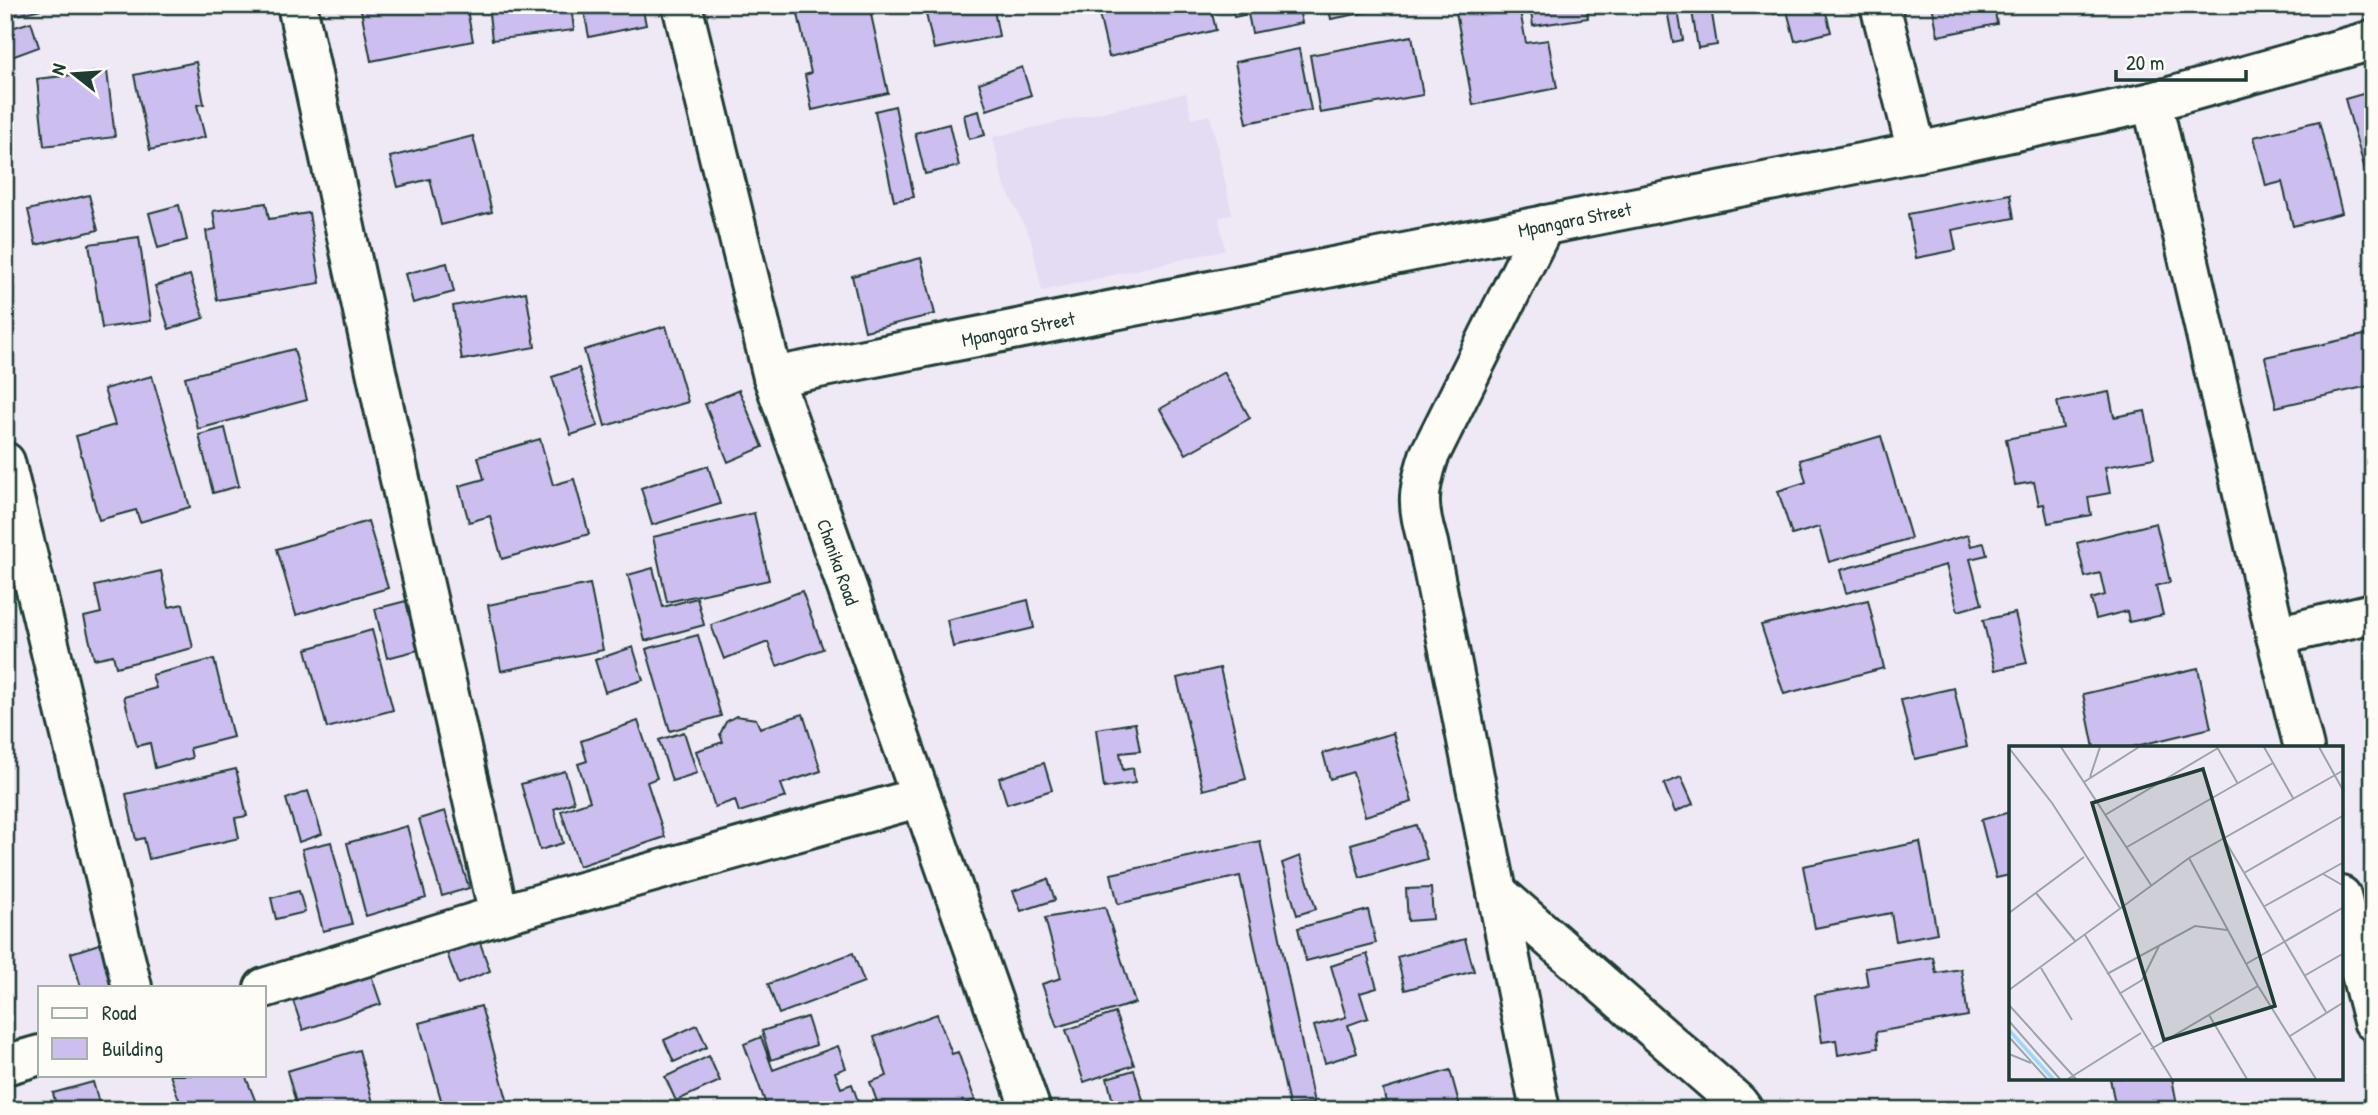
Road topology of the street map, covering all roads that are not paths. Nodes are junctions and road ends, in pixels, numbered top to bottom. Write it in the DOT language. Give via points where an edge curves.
graph roads {
  1 [pos="297,5"];
  2 [pos="1880,5"];
  3 [pos="684,6"];
  4 [pos="2373,40"];
  5 [pos="2152,102"];
  6 [pos="1917,152"];
  7 [pos="1544,225"];
  8 [pos="774,377"];
  9 [pos="5,462"];
  10 [pos="2373,613"];
  11 [pos="2276,636"];
  12 [pos="2304,746"];
  13 [pos="921,797"];
  14 [pos="1497,892"];
  15 [pos="2343,904"];
  16 [pos="499,915"];
  17 [pos="132,986"];
  18 [pos="266,987"];
  19 [pos="2373,1021"];
  20 [pos="38,1056"];
  21 [pos="5,1065"];
  22 [pos="1031,1110"];
  23 [pos="1540,1110"];
  24 [pos="1743,1110"];
  1 -- 16 [label="street"];
  2 -- 6 [label="street"];
  3 -- 8 [label="street, Chanika Road"];
  4 -- 5 [label="street, Mpangara Street"];
  5 -- 6 [label="street, Mpangara Street"];
  5 -- 11 [label="street"];
  6 -- 7 [label="street, Mpangara Street"];
  7 -- 8 [label="street, Mpangara Street"];
  7 -- 14 [label="street" via="1447,418 1420,485 1419,514"];
  8 -- 13 [label="street, Chanika Road"];
  9 -- 17 [label="street"];
  10 -- 11 [label="street"];
  11 -- 12 [label="street"];
  13 -- 16 [label="street"];
  13 -- 22 [label="street, Chanika Road"];
  14 -- 23 [label="street"];
  14 -- 24 [label="street"];
  15 -- 19 [label="street"];
  16 -- 18 [label="street"];
  20 -- 21 [label="street"];
}
